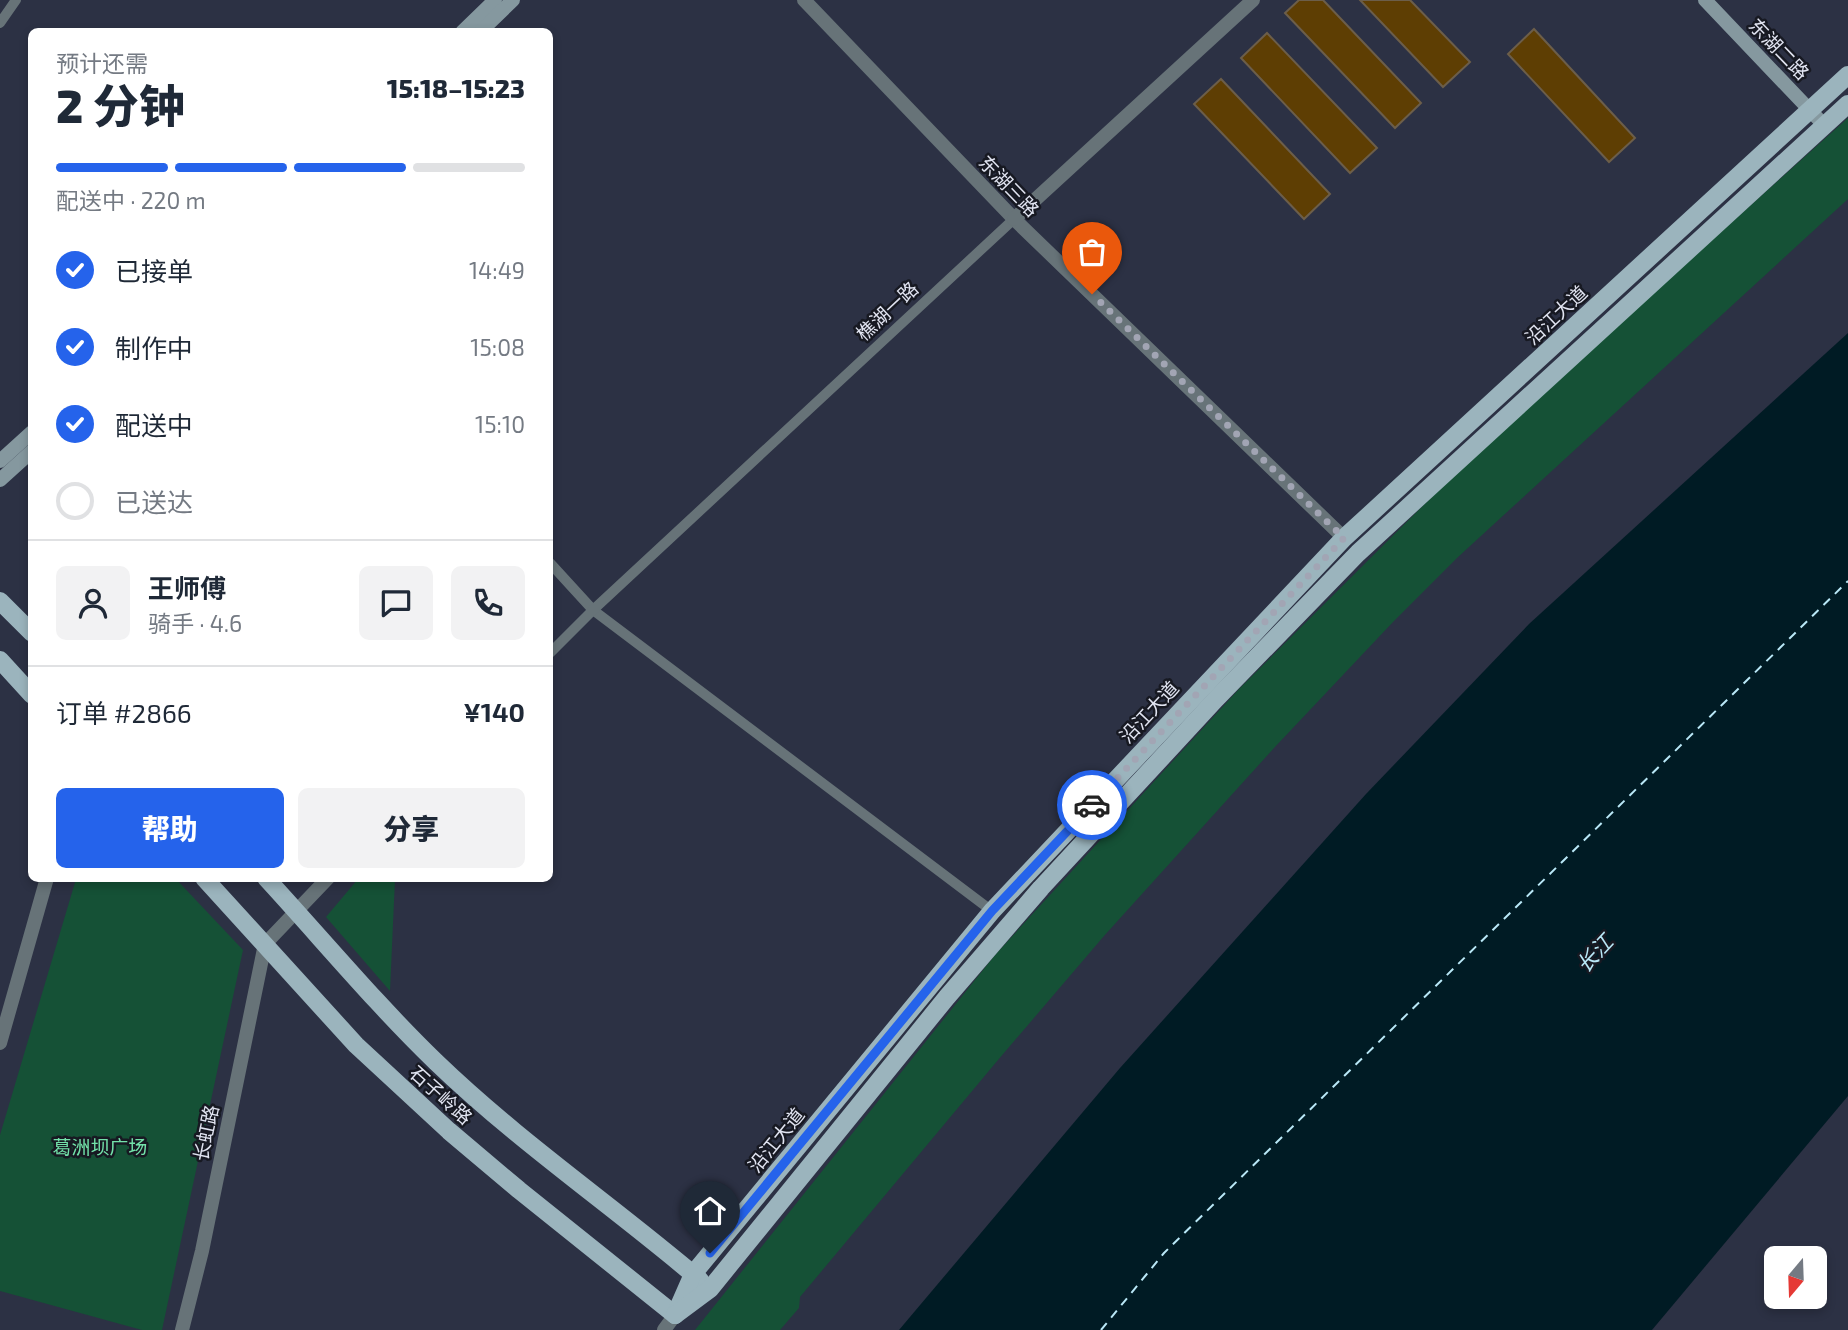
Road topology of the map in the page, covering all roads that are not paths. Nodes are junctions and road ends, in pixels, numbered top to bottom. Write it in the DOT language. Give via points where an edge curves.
graph roads {
  1 [pos="16,0"];
  2 [pos="495,0"];
  3 [pos="513,0"];
  4 [pos="804,0"];
  5 [pos="1253,0"];
  6 [pos="1705,0"];
  7 [pos="0,23"];
  8 [pos="466,28"];
  9 [pos="484,28"];
  10 [pos="1848,75"];
  11 [pos="1848,104"];
  12 [pos="1809,109"];
  13 [pos="1824,125"];
  14 [pos="1014,219"];
  15 [pos="28,436"];
  16 [pos="28,455"];
  17 [pos="0,461"];
  18 [pos="0,480"];
  19 [pos="1344,538"];
  20 [pos="553,566"];
  21 [pos="0,601"];
  22 [pos="593,610"];
  23 [pos="28,629"];
  24 [pos="553,650"];
  25 [pos="0,660"];
  26 [pos="28,691"];
  27 [pos="46,882"];
  28 [pos="208,882"];
  29 [pos="269,882"];
  30 [pos="324,882"];
  31 [pos="992,911"];
  32 [pos="297,912"];
  33 [pos="265,944"];
  34 [pos="0,1043"];
  35 [pos="693,1274"];
  36 [pos="710,1289"];
  37 [pos="675,1315"];
  38 [pos="182,1330"];
  39 [pos="664,1330"];
  1 -- 7 [label="street"];
  2 -- 8 [label="main road"];
  3 -- 9 [label="main road"];
  4 -- 14 [label="street, 东湖三路"];
  5 -- 14 [label="street, 樵湖一路"];
  6 -- 12 [label="main road, 东湖二路"];
  10 -- 12 [label="main road, 沿江大道"];
  11 -- 13 [label="main road, 沿江大道"];
  12 -- 13 [label="main road, 东湖二路"];
  12 -- 19 [label="main road, 沿江大道"];
  13 -- 36 [label="main road, 沿江大道" via="1358,553 1216,699 965,976"];
  14 -- 19 [label="street, 东湖三路"];
  14 -- 22 [label="street, 樵湖一路"];
  15 -- 17 [label="main road"];
  16 -- 18 [label="main road"];
  19 -- 31 [label="main road, 沿江大道"];
  20 -- 22 [label="street"];
  21 -- 23 [label="main road"];
  22 -- 24 [label="street, 樵湖一路"];
  22 -- 31 [label="street"];
  25 -- 26 [label="main road"];
  27 -- 34 [label="street"];
  28 -- 33 [label="main road, 石子岭路"];
  29 -- 32 [label="main road, 石子岭路"];
  30 -- 32 [label="street"];
  31 -- 35 [label="main road, 沿江大道"];
  32 -- 33 [label="street"];
  32 -- 35 [label="main road, 石子岭路" via="436,1062 531,1146"];
  33 -- 37 [label="main road, 石子岭路" via="356,1045 449,1131"];
  33 -- 38 [label="street, 长虹路"];
  35 -- 36 [label="main road, 石子岭路"];
  35 -- 37 [label="main road, 沿江大道"];
  36 -- 37 [label="main road, 沿江大道"];
  37 -- 39 [label="street"];
}
